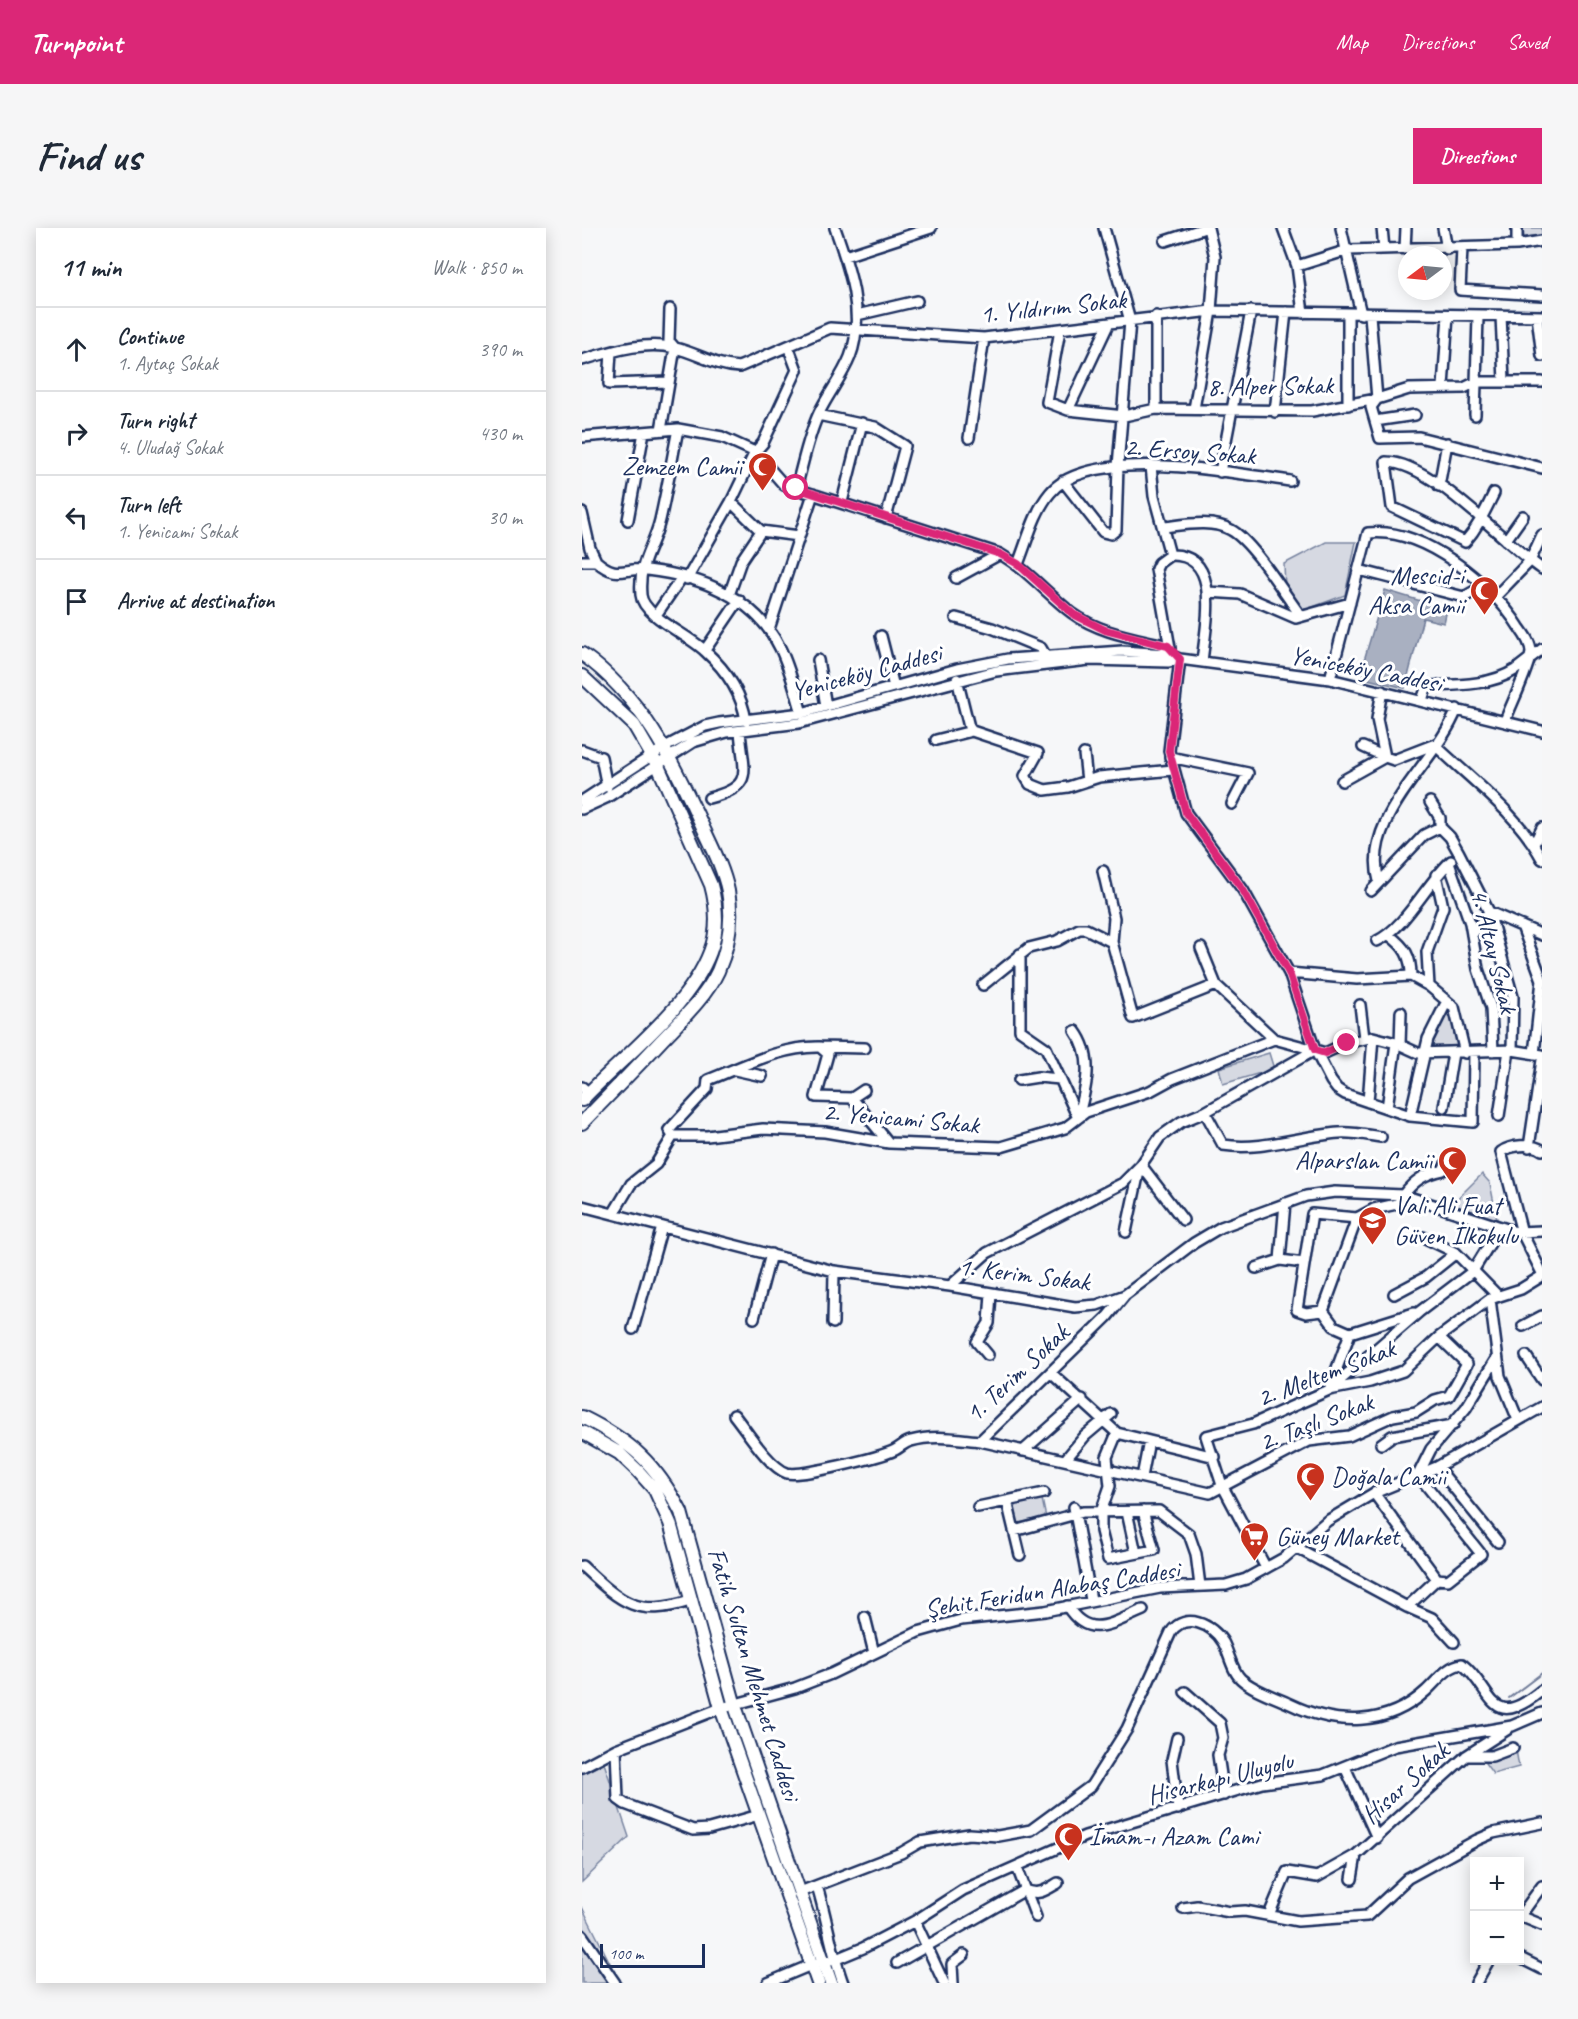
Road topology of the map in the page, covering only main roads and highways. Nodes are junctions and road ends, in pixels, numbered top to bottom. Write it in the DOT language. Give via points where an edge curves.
graph roads {
  1 [pos="582,654"];
  2 [pos="582,676"];
  3 [pos="584,1093"];
  4 [pos="582,1123"];
  5 [pos="582,1417"];
  6 [pos="582,1432"];
  7 [pos="823,1962"];
  8 [pos="818,1983"];
  9 [pos="831,1983"];
  1 -- 4 [label="main road" via="642,714 667,753 723,873 730,908 728,943 717,973 697,1001"];
  2 -- 3 [label="main road" via="634,725 655,761 711,885 717,907 716,929 703,968 675,1006"];
  5 -- 7 [label="main road, Fatih Sultan Mehmet Caddesi" via="631,1444 666,1483 681,1512 735,1706"];
  6 -- 7 [label="main road, Fatih Sultan Mehmet Caddesi" via="619,1453 655,1490 670,1522 721,1708 759,1815"];
  7 -- 8 [label="main road, Fatih Sultan Mehmet Caddesi"];
  7 -- 9 [label="main road, Fatih Sultan Mehmet Caddesi"];
}
